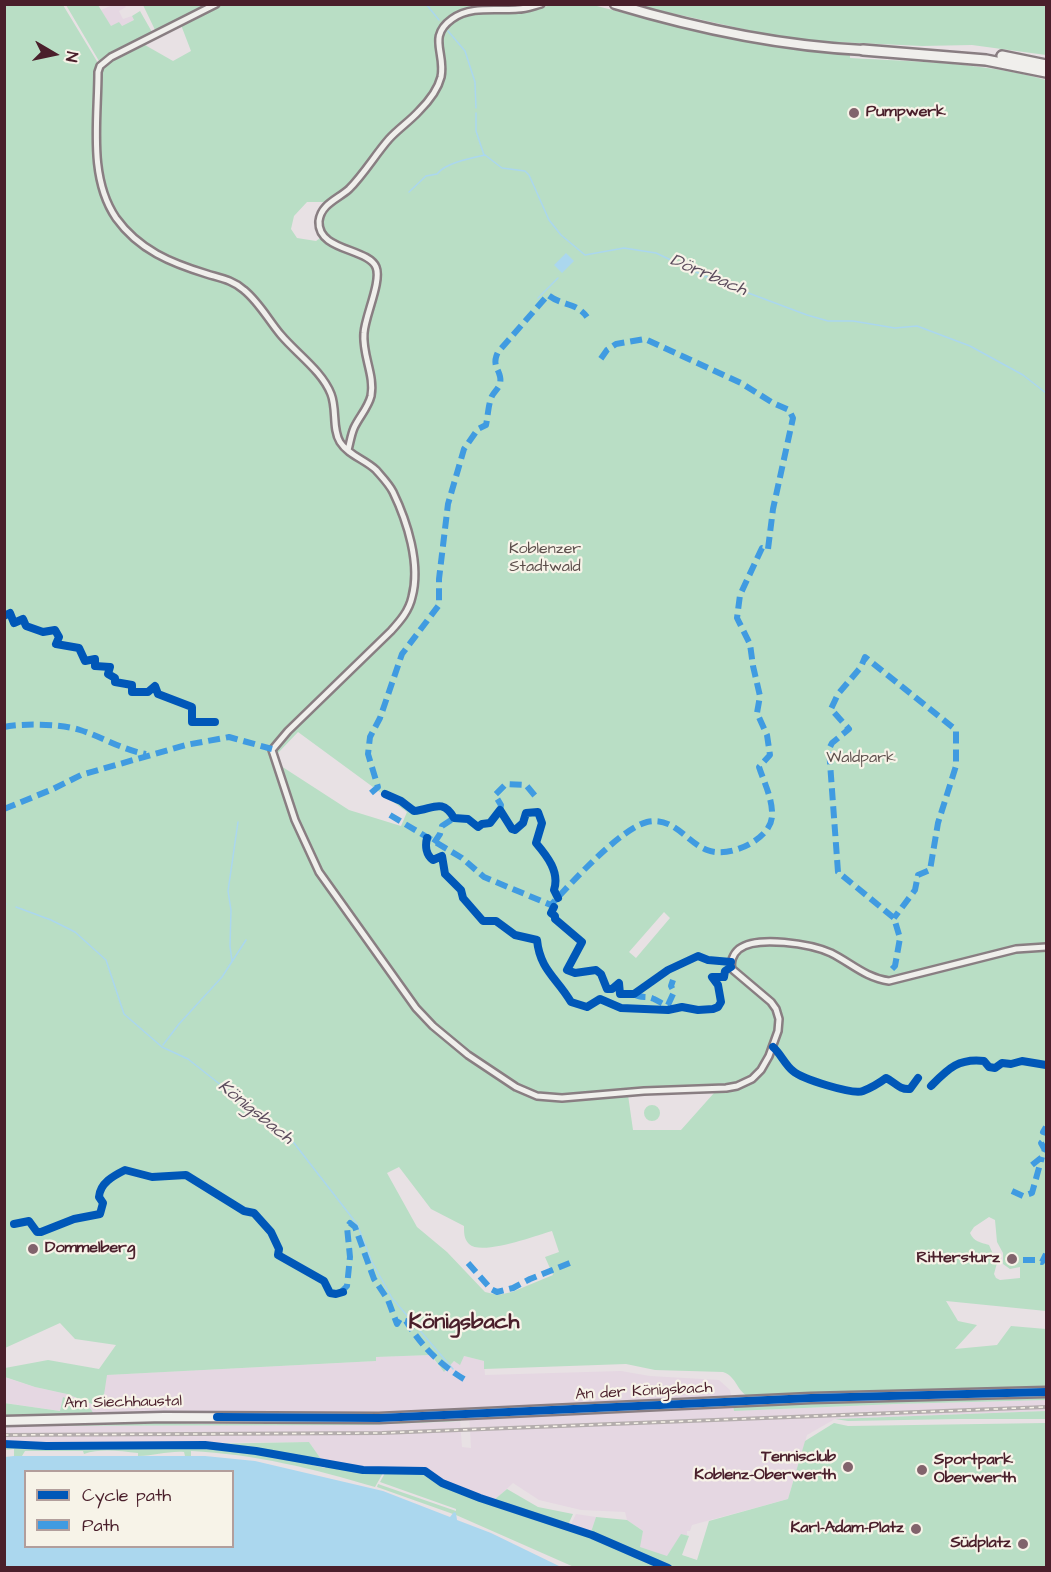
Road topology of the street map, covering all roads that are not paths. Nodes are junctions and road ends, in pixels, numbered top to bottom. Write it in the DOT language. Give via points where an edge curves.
graph roads {
  1 [pos="216,4"];
  2 [pos="541,4"];
  3 [pos="615,4"];
  4 [pos="863,50"];
  5 [pos="1027,59"];
  6 [pos="1047,60"];
  7 [pos="1047,64"];
  8 [pos="1047,72"];
  9 [pos="348,450"];
  10 [pos="1047,947"];
  11 [pos="1047,1392"];
  12 [pos="243,1417"];
  13 [pos="4,1421"];
  1 -- 9 [label="street" via="111,57 99,68 97,160 107,201 115,217 150,252 230,281 247,292 329,389 338,436"];
  2 -- 9 [label="street" via="469,11 446,24 438,37 442,70 436,90 350,188 322,212 323,233 337,245 372,260 378,273 364,332 371,395 354,427"];
  3 -- 4 [label="main road" via="755,37"];
  4 -- 5 [label="highway" via="950,50"];
  4 -- 8 [label="highway" via="995,61"];
  5 -- 6 [label="highway"];
  5 -- 7 [label="highway"];
  9 -- 10 [label="street" via="374,468 393,492 411,551 412,598 398,624 288,731 272,752 295,820 320,875 416,1008 468,1055 516,1087 543,1097 732,1087 752,1079 761,1070 779,1028 773,1004 732,969 734,955 746,944 770,942 823,950 870,977 889,981 1016,949"];
  11 -- 12 [label="main road, An der Königsbach" via="811,1398 379,1418"];
  12 -- 13 [label="main road, Am Siechhaustal"];
}
